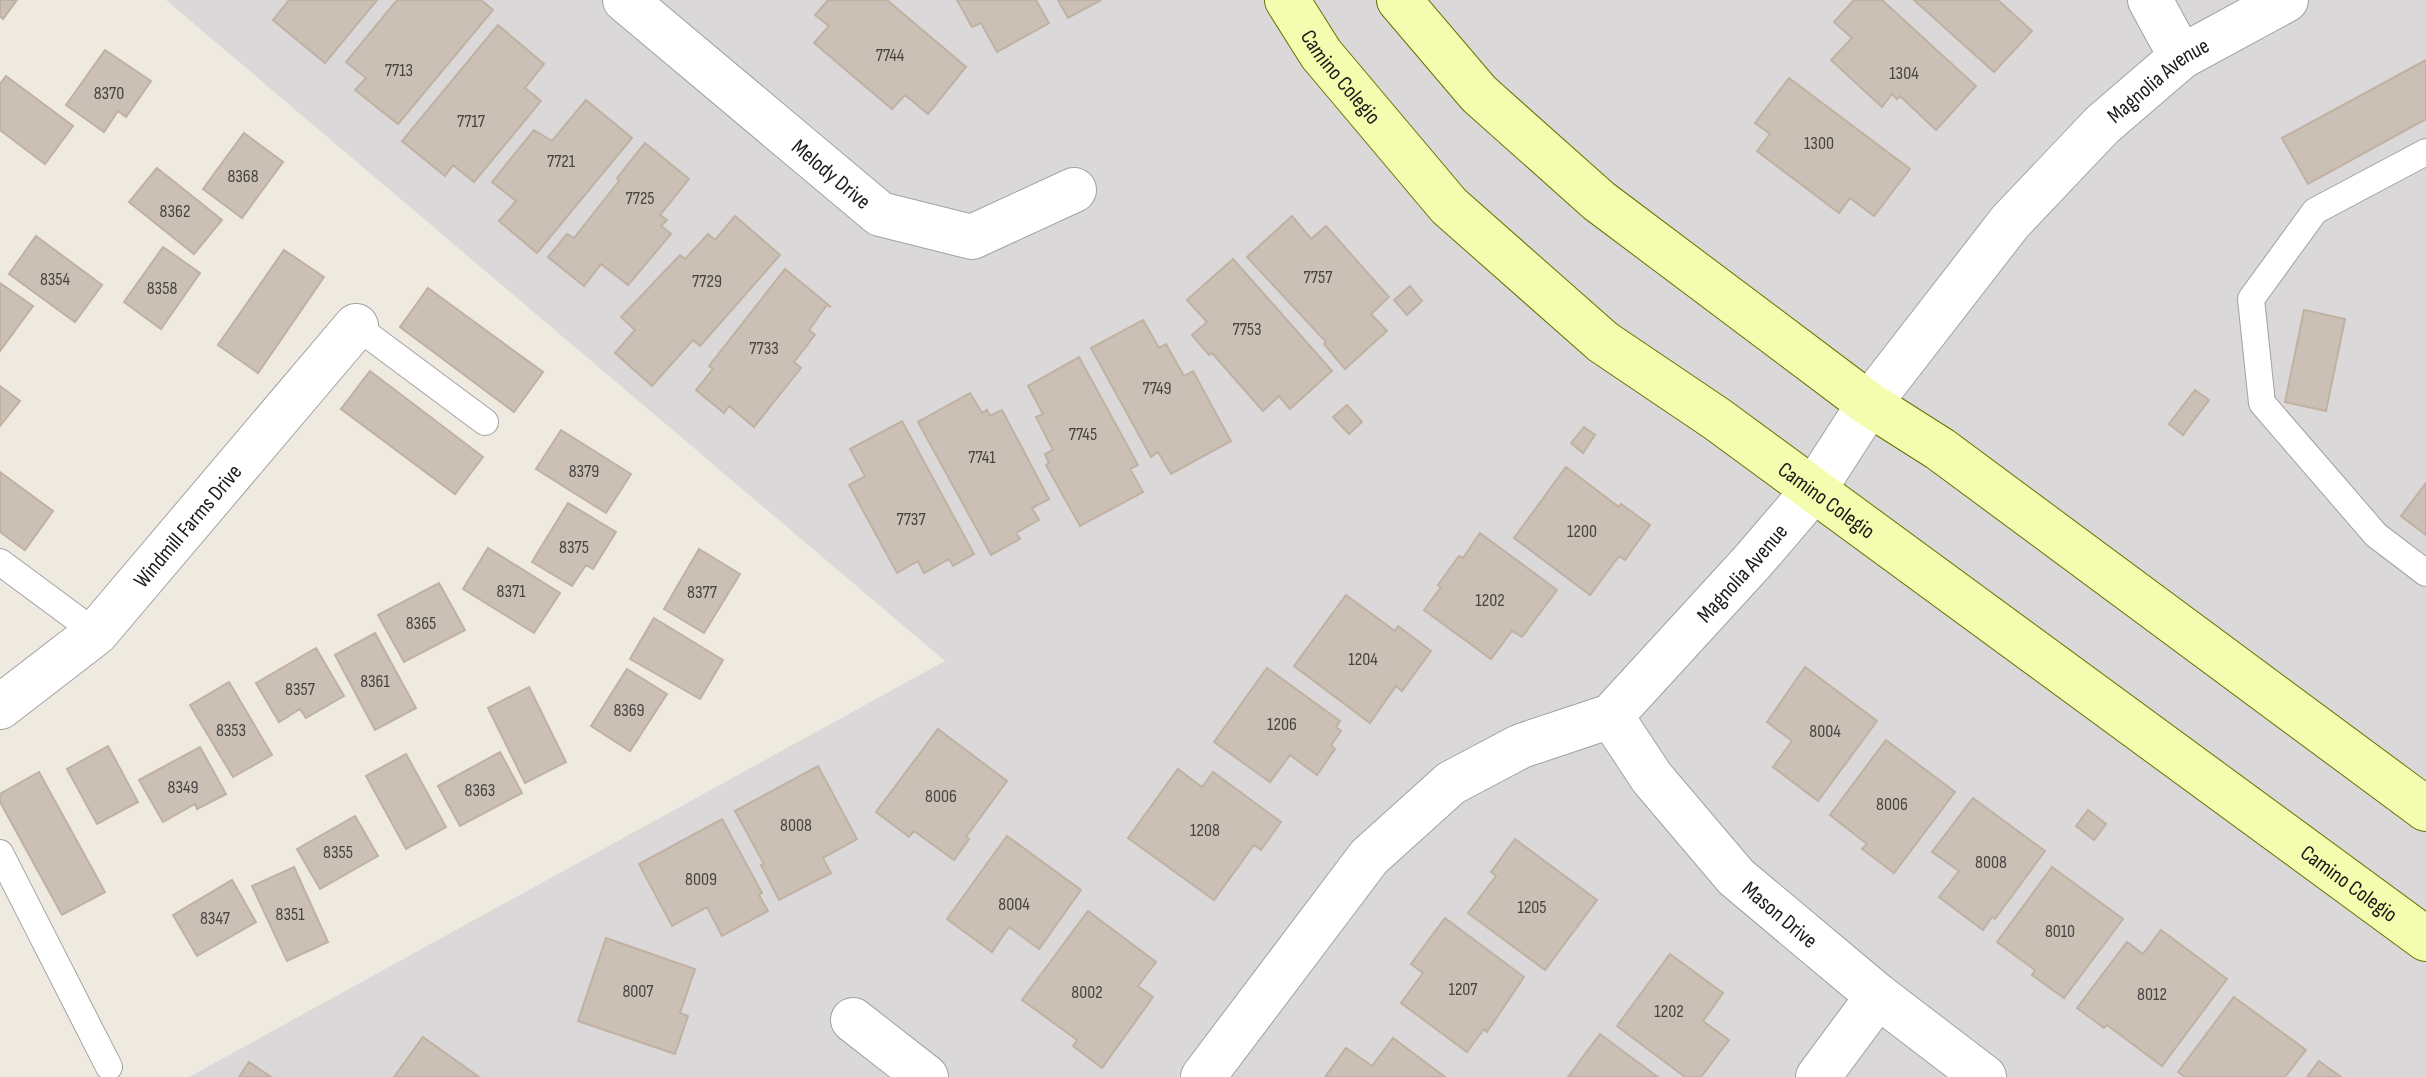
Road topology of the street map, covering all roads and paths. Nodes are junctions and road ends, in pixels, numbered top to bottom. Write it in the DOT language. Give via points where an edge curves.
graph roads {
  1 [pos="625,0"];
  2 [pos="1287,0"];
  3 [pos="1399,0"];
  4 [pos="2150,0"];
  5 [pos="2286,0"];
  6 [pos="2181,57"];
  7 [pos="2426,152"];
  8 [pos="1074,190"];
  9 [pos="356,326"];
  10 [pos="1869,404"];
  11 [pos="485,422"];
  12 [pos="1813,491"];
  13 [pos="0,562"];
  14 [pos="2426,573"];
  15 [pos="96,633"];
  16 [pos="0,707"];
  17 [pos="1611,716"];
  18 [pos="2426,809"];
  19 [pos="0,853"];
  20 [pos="2426,939"];
  21 [pos="1878,996"];
  22 [pos="853,1020"];
  23 [pos="109,1067"];
  24 [pos="926,1077"];
  25 [pos="1203,1077"];
  26 [pos="1818,1077"];
  27 [pos="1984,1077"];
  1 -- 8 [label="street, Melody Drive" via="880,214 972,237"];
  2 -- 12 [label="street, Camino Colegio" via="1321,54 1449,206 1603,342"];
  3 -- 10 [label="street" via="1479,94 1599,201"];
  4 -- 6 [label="street"];
  5 -- 6 [label="street, Magnolia Avenue"];
  6 -- 10 [label="street, Magnolia Avenue" via="2102,125 2010,222"];
  7 -- 14 [label="lane" via="2315,211 2251,299 2262,403 2376,535"];
  9 -- 11 [label="lane"];
  9 -- 15 [label="street, Windmill Farms Drive"];
  10 -- 12 [label="street, Magnolia Avenue"];
  10 -- 18 [label="street" via="1940,449"];
  12 -- 17 [label="street, Magnolia Avenue"];
  12 -- 20 [label="street, Camino Colegio"];
  13 -- 15 [label="lane"];
  15 -- 16 [label="street, Windmill Farms Drive"];
  17 -- 21 [label="street, Mason Drive" via="1652,778 1736,877"];
  17 -- 25 [label="street, Magnolia Avenue" via="1521,746 1451,783 1369,857"];
  19 -- 23 [label="lane"];
  21 -- 26 [label="street"];
  21 -- 27 [label="street, Mason Drive"];
  22 -- 24 [label="street"];
}
